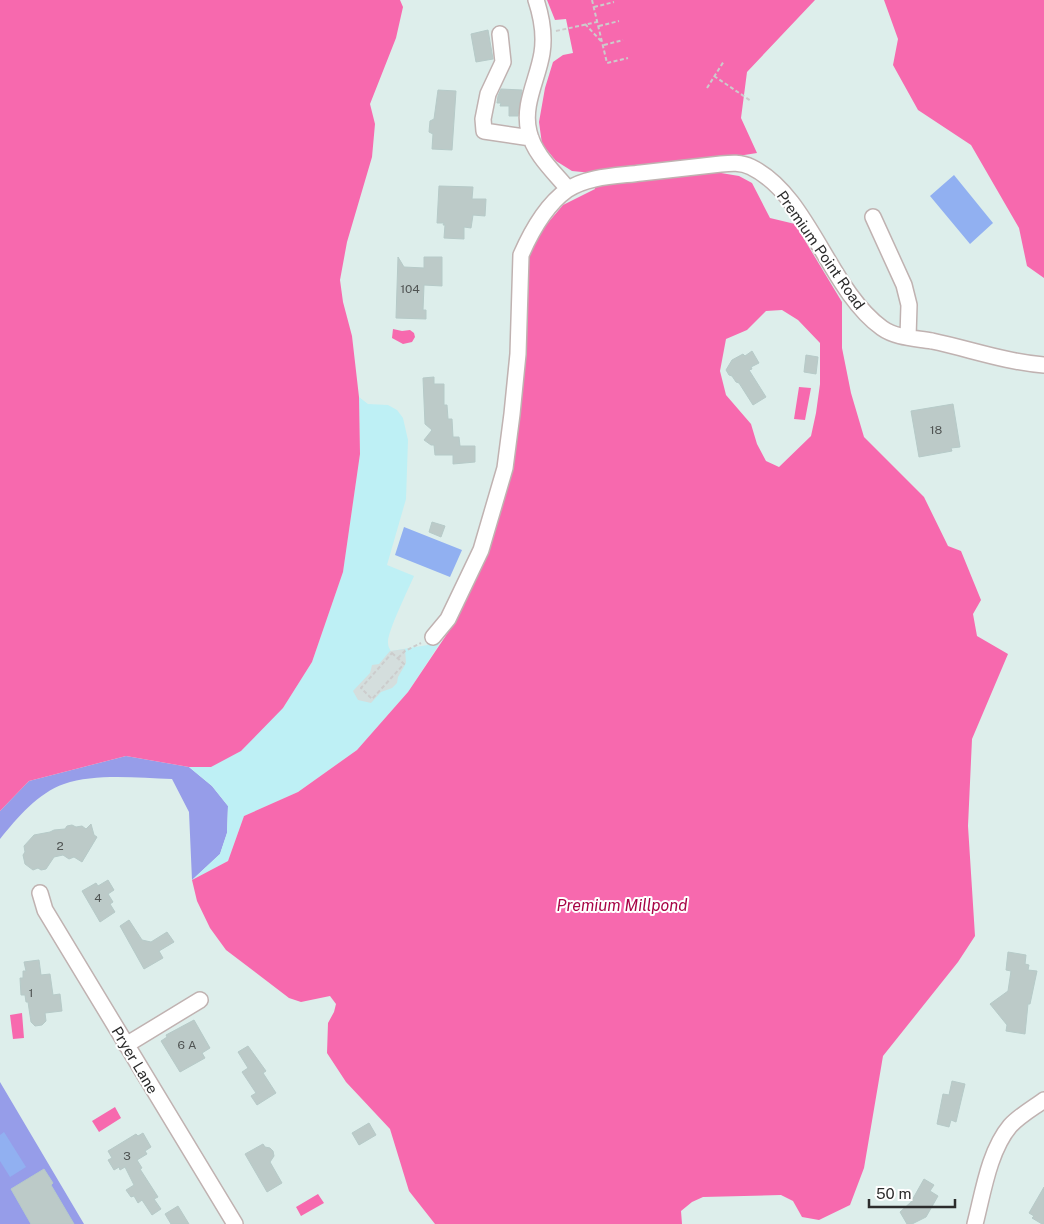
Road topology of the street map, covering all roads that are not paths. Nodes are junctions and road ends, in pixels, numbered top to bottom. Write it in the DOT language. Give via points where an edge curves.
graph roads {
  1 [pos="536,0"];
  2 [pos="500,34"];
  3 [pos="531,138"];
  4 [pos="568,189"];
  5 [pos="873,217"];
  6 [pos="908,337"];
  7 [pos="1044,365"];
  8 [pos="433,637"];
  9 [pos="40,894"];
  10 [pos="200,1000"];
  11 [pos="126,1044"];
  12 [pos="1044,1100"];
  13 [pos="235,1224"];
  14 [pos="975,1224"];
  1 -- 3 [label="street" via="544,34 527,114"];
  2 -- 3 [label="street" via="503,62 488,94 484,131"];
  3 -- 4 [label="street" via="535,148"];
  4 -- 6 [label="street, Premium Point Road" via="592,179 721,164 750,166 775,184 793,206 865,314 890,334"];
  4 -- 8 [label="street, Premium Point Road" via="542,218 521,255 518,354 506,468 481,550 448,619"];
  5 -- 6 [label="street" via="904,285 909,305"];
  6 -- 7 [label="street, Premium Point Road"];
  9 -- 11 [label="street, Pryer Lane" via="46,910"];
  10 -- 11 [label="street"];
  11 -- 13 [label="street, Pryer Lane"];
  12 -- 14 [label="street" via="1011,1125 1002,1140 988,1172"];
}
